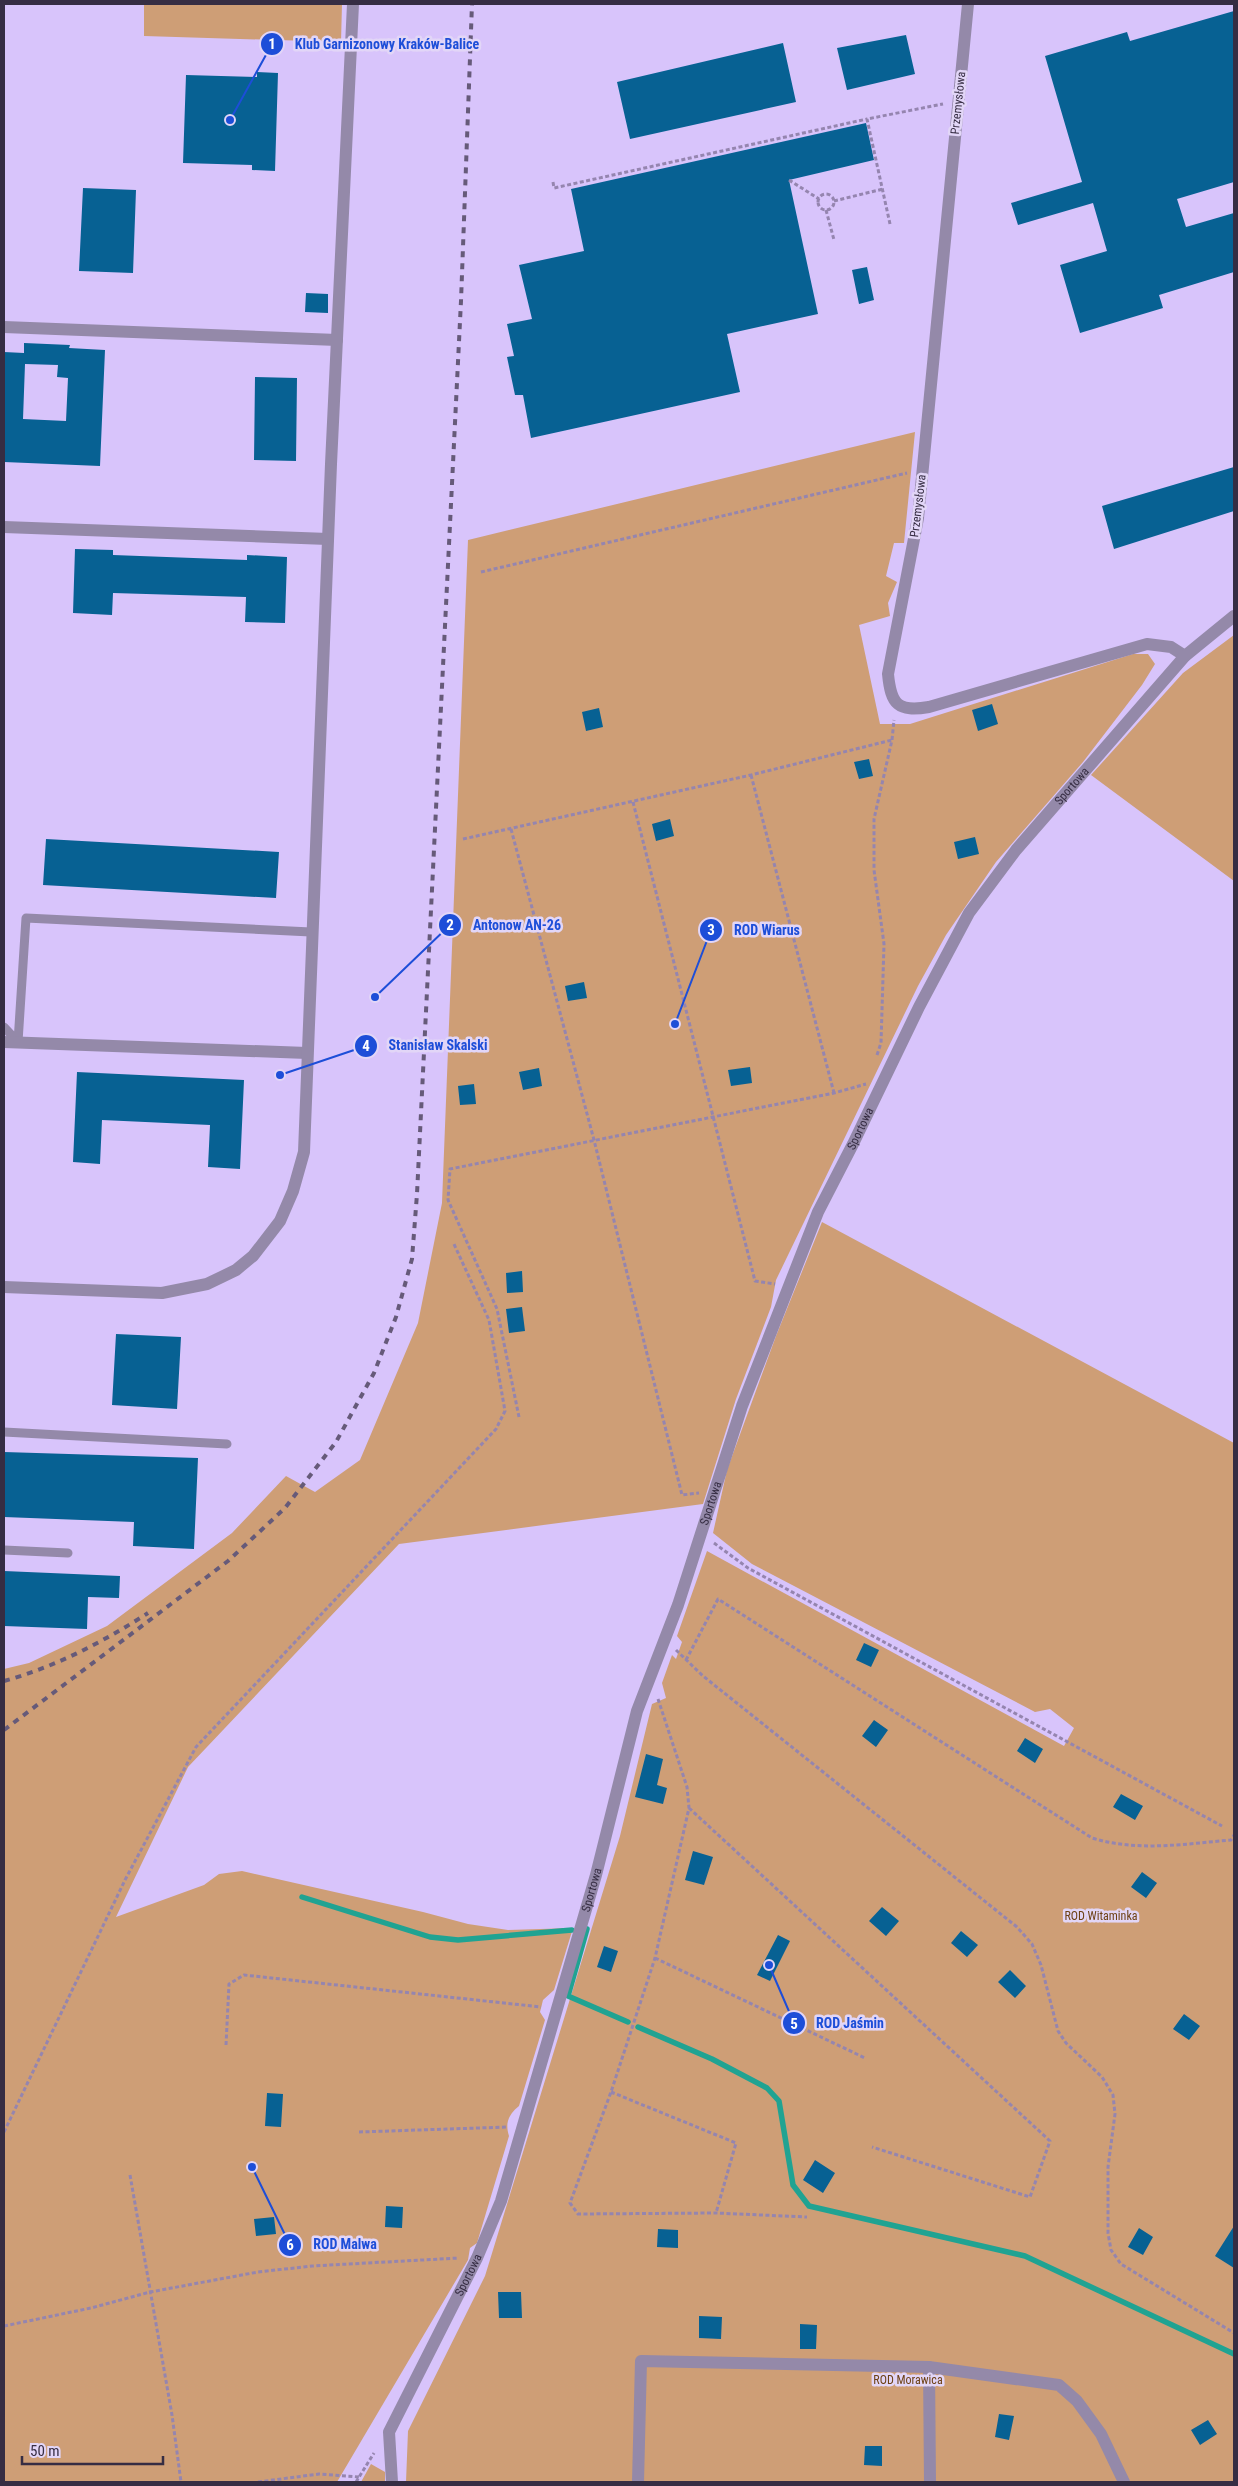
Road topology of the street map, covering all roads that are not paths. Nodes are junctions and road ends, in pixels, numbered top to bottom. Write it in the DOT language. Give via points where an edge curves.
graph roads {
  1 [pos="353,4"];
  2 [pos="968,4"];
  3 [pos="4,327"];
  4 [pos="337,340"];
  5 [pos="4,527"];
  6 [pos="328,539"];
  7 [pos="1234,616"];
  8 [pos="1184,656"];
  9 [pos="311,932"];
  10 [pos="4,1027"];
  11 [pos="4,1042"];
  12 [pos="18,1042"];
  13 [pos="306,1054"];
  14 [pos="4,1287"];
  15 [pos="4,1432"];
  16 [pos="227,1444"];
  17 [pos="4,1550"];
  18 [pos="68,1553"];
  19 [pos="929,2367"];
  20 [pos="392,2482"];
  21 [pos="638,2482"];
  22 [pos="930,2482"];
  23 [pos="1124,2482"];
  1 -- 4 [label="street"];
  2 -- 8 [label="street, Przemysłowa" via="918,518 888,674 892,698 896,704 906,708 929,707 1147,644 1163,645"];
  3 -- 4 [label="street"];
  4 -- 6 [label="street"];
  5 -- 6 [label="street"];
  6 -- 9 [label="street"];
  7 -- 8 [label="street, Sportowa"];
  8 -- 20 [label="street, Sportowa" via="1016,850 969,913 818,1212 742,1406 678,1605 637,1711 594,1884 502,2201 477,2258 389,2432"];
  9 -- 12 [label="lane" via="26,918"];
  9 -- 13 [label="street"];
  10 -- 12 [label="lane"];
  11 -- 12 [label="street"];
  12 -- 13 [label="street"];
  13 -- 14 [label="street" via="304,1152 280,1221 248,1261 207,1284 162,1293"];
  15 -- 16 [label="lane"];
  17 -- 18 [label="lane"];
  19 -- 21 [label="street" via="641,2361"];
  19 -- 22 [label="street"];
  19 -- 23 [label="street" via="1058,2385 1077,2401 1101,2434"];
}
